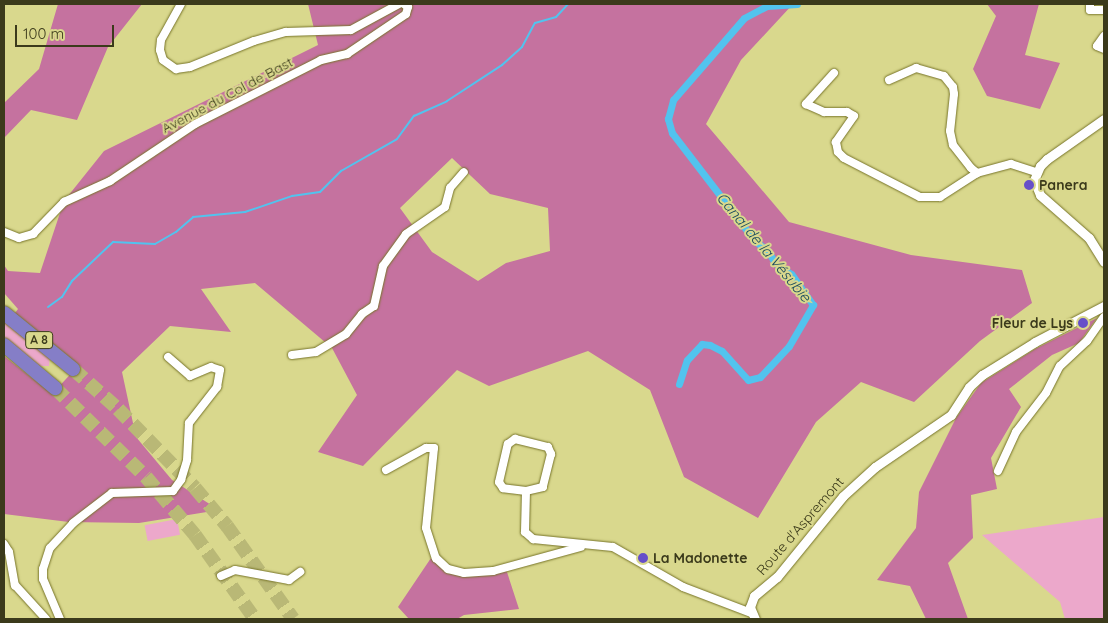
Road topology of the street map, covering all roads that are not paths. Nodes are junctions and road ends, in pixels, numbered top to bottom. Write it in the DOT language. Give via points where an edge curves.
graph roads {
  1 [pos="181,4"];
  2 [pos="399,4"];
  3 [pos="404,4"];
  4 [pos="1090,4"];
  5 [pos="1104,10"];
  6 [pos="1104,36"];
  7 [pos="1104,49"];
  8 [pos="834,73"];
  9 [pos="889,80"];
  10 [pos="1104,119"];
  11 [pos="464,172"];
  12 [pos="1036,172"];
  13 [pos="977,173"];
  14 [pos="4,232"];
  15 [pos="1104,262"];
  16 [pos="1104,306"];
  17 [pos="4,313"];
  18 [pos="1104,317"];
  19 [pos="4,345"];
  20 [pos="292,355"];
  21 [pos="168,357"];
  22 [pos="73,369"];
  23 [pos="55,388"];
  24 [pos="386,470"];
  25 [pos="998,471"];
  26 [pos="526,491"];
  27 [pos="4,544"];
  28 [pos="588,545"];
  29 [pos="300,572"];
  30 [pos="222,576"];
  31 [pos="753,616"];
  32 [pos="46,619"];
  33 [pos="60,619"];
  1 -- 2 [label="street" via="161,40 160,50 163,60 176,69 190,67 286,32 352,30"];
  3 -- 14 [label="street, Avenue du Col de Bast" via="408,7 406,14 347,54 321,60 196,124 110,180 64,202 33,234 19,238"];
  4 -- 5 [label="street" via="1090,10"];
  6 -- 7 [label="street" via="1097,46"];
  8 -- 13 [label="street" via="806,104 824,112 847,112 854,116 836,142 838,152 844,158 880,174 910,194 926,198 940,198"];
  9 -- 13 [label="street" via="916,68 944,76 953,86 950,131 953,144"];
  10 -- 12 [label="street" via="1056,151"];
  11 -- 20 [label="street" via="450,188 445,207 406,234 383,266 374,306 362,314 346,334 323,348"];
  12 -- 13 [label="street" via="1012,164"];
  12 -- 15 [label="street" via="1034,180 1040,195 1089,238"];
  16 -- 31 [label="street, Route d'Aspremont" via="1035,342 982,375 969,387 951,415 875,466 842,496 778,577 754,596"];
  17 -- 22 [label="highway, A 8"];
  18 -- 25 [label="street" via="1086,341 1060,366 1046,393 1016,432"];
  19 -- 23 [label="highway, A 8"];
  21 -- 33 [label="street" via="190,376 211,367 220,370 217,388 189,423 187,460 181,480 173,491 112,493 73,523 50,548 43,579"];
  24 -- 28 [label="street" via="426,448 434,448 426,528 436,558 448,569 464,573 493,571"];
  26 -- 26 [label="street" via="503,488 499,482 508,444 515,439 548,447 551,454 543,487"];
  26 -- 28 [label="street" via="525,532 533,539"];
  27 -- 32 [label="street" via="9,552 15,585"];
  28 -- 31 [label="street" via="613,547 683,587"];
  29 -- 30 [label="street" via="289,580 235,570"];
}
